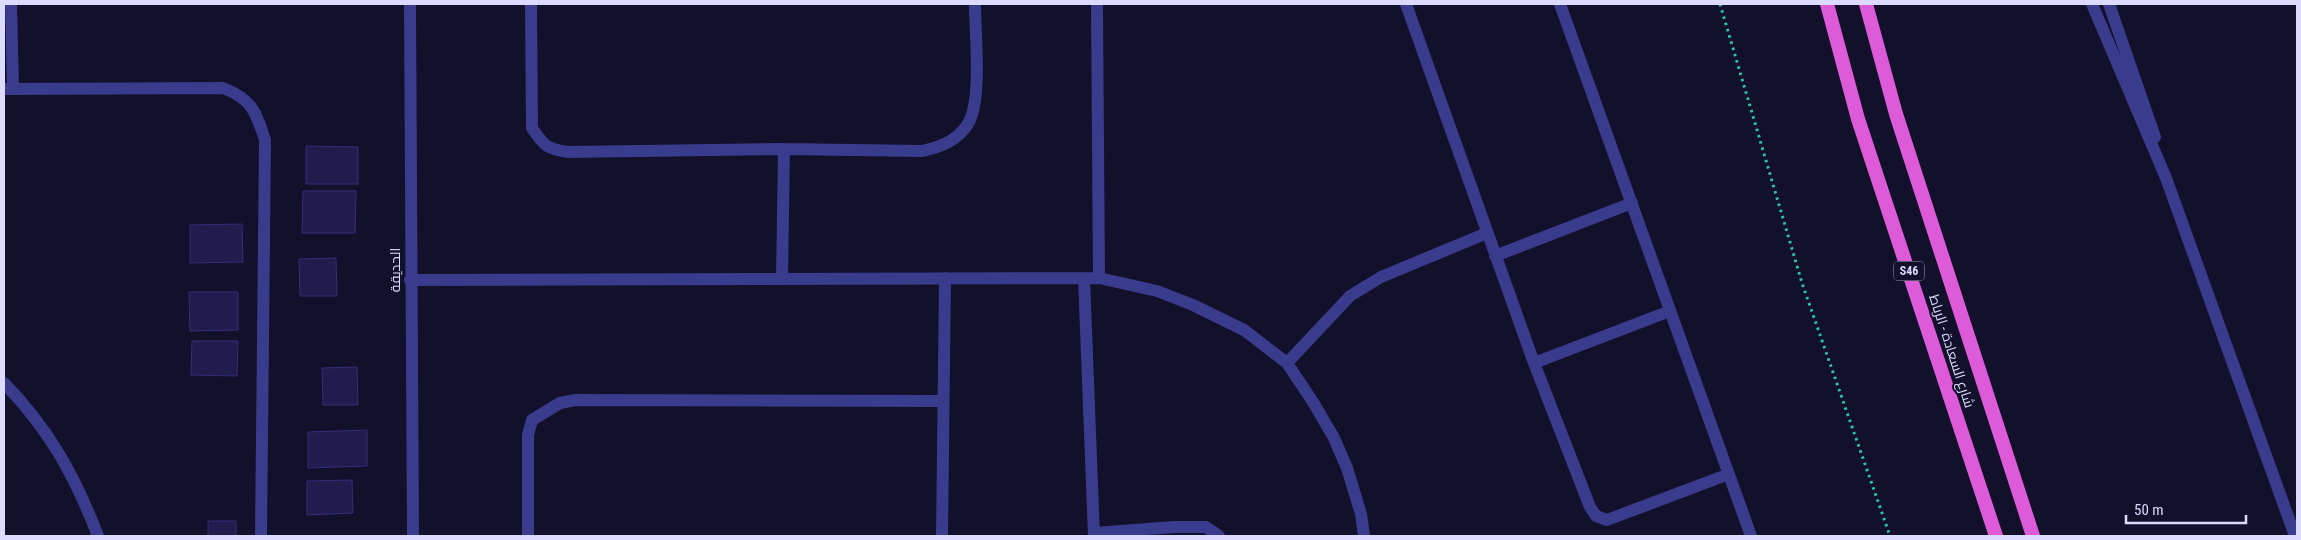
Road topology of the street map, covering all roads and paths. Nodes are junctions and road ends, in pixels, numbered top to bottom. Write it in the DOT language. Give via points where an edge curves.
graph roads {
  1 [pos="11,4"];
  2 [pos="410,4"];
  3 [pos="531,4"];
  4 [pos="975,4"];
  5 [pos="1097,4"];
  6 [pos="1406,4"];
  7 [pos="1560,4"];
  8 [pos="1720,4"];
  9 [pos="1827,4"];
  10 [pos="1866,4"];
  11 [pos="2092,4"];
  12 [pos="2109,4"];
  13 [pos="9,89"];
  14 [pos="784,149"];
  15 [pos="2166,178"];
  16 [pos="1632,203"];
  17 [pos="1487,233"];
  18 [pos="1495,256"];
  19 [pos="945,278"];
  20 [pos="1084,278"];
  21 [pos="1099,278"];
  22 [pos="782,279"];
  23 [pos="410,280"];
  24 [pos="1670,311"];
  25 [pos="1287,363"];
  26 [pos="1534,363"];
  27 [pos="4,383"];
  28 [pos="942,402"];
  29 [pos="1729,474"];
  30 [pos="1094,534"];
  31 [pos="98,536"];
  32 [pos="261,536"];
  33 [pos="413,536"];
  34 [pos="528,536"];
  35 [pos="942,536"];
  36 [pos="1219,536"];
  37 [pos="1364,536"];
  38 [pos="1751,536"];
  39 [pos="1890,536"];
  40 [pos="1996,536"];
  41 [pos="2033,536"];
  42 [pos="2296,536"];
  1 -- 13 [label="street"];
  2 -- 23 [label="street, الحديقة"];
  3 -- 14 [label="street" via="532,128 551,150"];
  4 -- 14 [label="street" via="976,95 970,122 956,138 940,148 922,151"];
  5 -- 21 [label="street"];
  6 -- 17 [label="street"];
  7 -- 16 [label="street"];
  8 -- 39 [label="path" via="1802,283"];
  9 -- 40 [label="highway, شارع السعادة - الرباط / S46" via="1858,119"];
  10 -- 41 [label="highway, شارع السعادة - الرباط / S46" via="1896,114"];
  11 -- 15 [label="street"];
  12 -- 15 [label="street" via="2147,110"];
  13 -- 32 [label="street" via="223,88 240,94 252,105 265,140"];
  14 -- 22 [label="street"];
  15 -- 42 [label="street"];
  16 -- 18 [label="street"];
  16 -- 24 [label="street"];
  17 -- 18 [label="street"];
  17 -- 25 [label="street" via="1381,277 1350,296"];
  18 -- 26 [label="street"];
  19 -- 20 [label="street"];
  19 -- 22 [label="street"];
  19 -- 28 [label="street"];
  20 -- 21 [label="street"];
  20 -- 30 [label="street"];
  21 -- 25 [label="street" via="1157,291 1193,305 1244,330"];
  22 -- 23 [label="street"];
  23 -- 33 [label="street, الحديقة"];
  24 -- 26 [label="street"];
  24 -- 29 [label="street"];
  25 -- 37 [label="street" via="1334,438 1362,514"];
  26 -- 29 [label="street" via="1596,516 1607,520"];
  27 -- 31 [label="street" via="50,437 84,499"];
  28 -- 34 [label="street" via="576,400 560,403 532,420 528,435"];
  28 -- 35 [label="street"];
  29 -- 38 [label="street"];
  30 -- 36 [label="street" via="1174,527 1206,528"];
}
